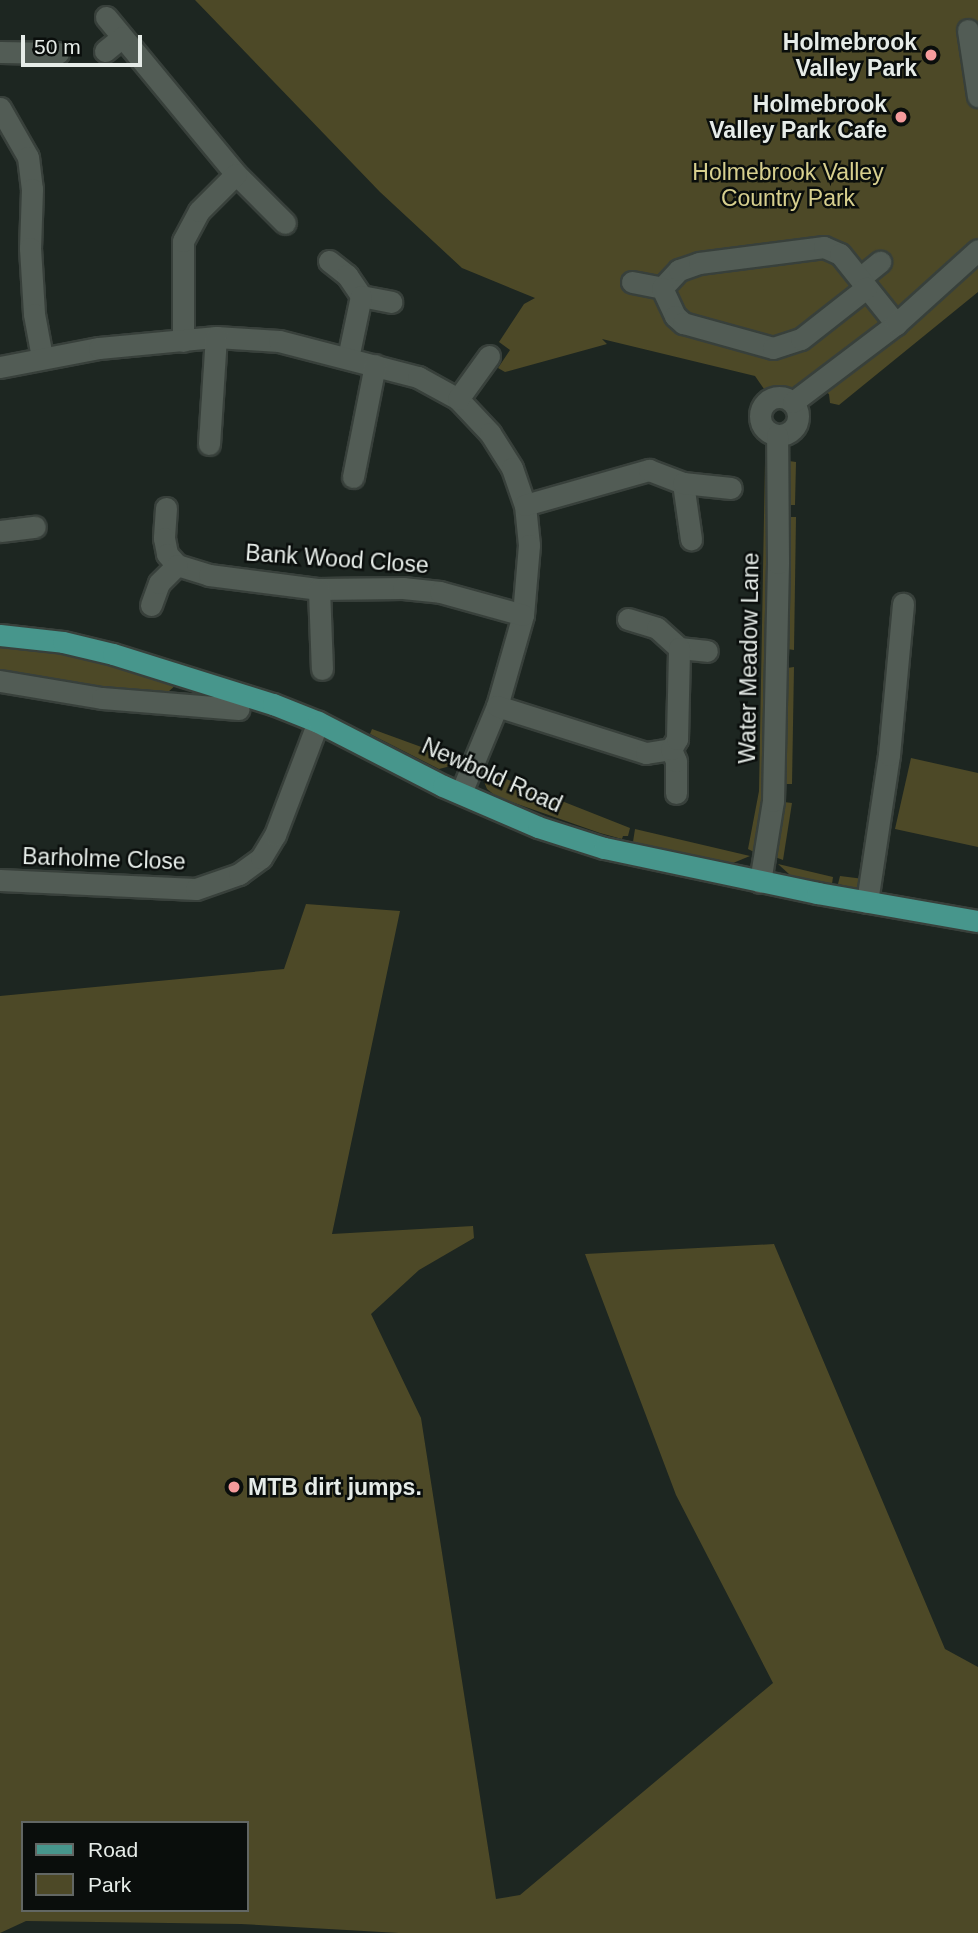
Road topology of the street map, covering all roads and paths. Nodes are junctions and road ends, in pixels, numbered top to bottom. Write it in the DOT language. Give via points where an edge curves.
graph roads {
  1 [pos="106,17"];
  2 [pos="972,34"];
  3 [pos="122,37"];
  4 [pos="105,51"];
  5 [pos="0,52"];
  6 [pos="58,53"];
  7 [pos="978,96"];
  8 [pos="0,108"];
  9 [pos="236,174"];
  10 [pos="285,223"];
  11 [pos="978,250"];
  12 [pos="329,261"];
  13 [pos="880,262"];
  14 [pos="632,282"];
  15 [pos="863,283"];
  16 [pos="662,288"];
  17 [pos="360,296"];
  18 [pos="391,302"];
  19 [pos="896,324"];
  20 [pos="216,337"];
  21 [pos="183,341"];
  22 [pos="489,356"];
  23 [pos="42,357"];
  24 [pos="348,358"];
  25 [pos="376,365"];
  26 [pos="0,367"];
  27 [pos="458,398"];
  28 [pos="793,402"];
  29 [pos="777,435"];
  30 [pos="209,444"];
  31 [pos="645,449"];
  32 [pos="649,470"];
  33 [pos="353,477"];
  34 [pos="683,483"];
  35 [pos="731,488"];
  36 [pos="525,505"];
  37 [pos="166,508"];
  38 [pos="34,527"];
  39 [pos="0,531"];
  40 [pos="691,539"];
  41 [pos="177,565"];
  42 [pos="319,589"];
  43 [pos="903,604"];
  44 [pos="151,605"];
  45 [pos="523,615"];
  46 [pos="628,619"];
  47 [pos="0,635"];
  48 [pos="679,649"];
  49 [pos="707,651"];
  50 [pos="322,670"];
  51 [pos="192,676"];
  52 [pos="0,681"];
  53 [pos="187,704"];
  54 [pos="497,706"];
  55 [pos="239,709"];
  56 [pos="318,722"];
  57 [pos="671,750"];
  58 [pos="461,793"];
  59 [pos="676,793"];
  60 [pos="0,880"];
  61 [pos="760,882"];
  62 [pos="867,902"];
  63 [pos="978,921"];
  1 -- 3 [label="street"];
  2 -- 7 [label="street"];
  3 -- 4 [label="street"];
  3 -- 9 [label="street"];
  5 -- 6 [label="street"];
  8 -- 23 [label="street" via="28,157 30,261"];
  9 -- 10 [label="street"];
  9 -- 21 [label="street" via="199,211 183,241"];
  11 -- 19 [label="street"];
  12 -- 17 [label="street" via="347,275"];
  13 -- 15 [label="street"];
  14 -- 16 [label="street"];
  15 -- 16 [label="street" via="840,254 819,247 699,263 679,270"];
  15 -- 16 [label="street" via="801,339 773,348 683,323"];
  15 -- 19 [label="street"];
  17 -- 18 [label="street"];
  17 -- 24 [label="street"];
  19 -- 28 [label="street"];
  20 -- 21 [label="street"];
  20 -- 24 [label="street" via="279,341"];
  20 -- 30 [label="street" via="204,397"];
  21 -- 23 [label="street"];
  22 -- 27 [label="street"];
  23 -- 26 [label="street"];
  24 -- 25 [label="street"];
  25 -- 27 [label="street" via="418,377"];
  25 -- 33 [label="street"];
  27 -- 36 [label="street" via="490,433 512,468"];
  28 -- 29 [label="street" via="798,415 793,429"];
  28 -- 29 [label="street" via="770,398 762,406 759,415 765,430"];
  29 -- 61 [label="street, Water Meadow Lane" via="773,801"];
  31 -- 32 [label="street"];
  32 -- 34 [label="street"];
  32 -- 36 [label="street"];
  34 -- 35 [label="street"];
  34 -- 40 [label="street"];
  36 -- 45 [label="street" via="530,545"];
  37 -- 41 [label="street" via="166,554"];
  38 -- 39 [label="street"];
  41 -- 42 [label="street, Bank Wood Close" via="209,575"];
  41 -- 44 [label="street" via="159,583"];
  42 -- 45 [label="street, Bank Wood Close" via="415,589"];
  42 -- 50 [label="street"];
  43 -- 62 [label="street" via="889,755"];
  45 -- 54 [label="street"];
  46 -- 48 [label="street" via="657,628"];
  47 -- 51 [label="main road, Newbold Road" via="63,642"];
  48 -- 49 [label="street"];
  48 -- 57 [label="street" via="677,739"];
  51 -- 53 [label="street"];
  51 -- 56 [label="main road, Newbold Road"];
  52 -- 53 [label="street" via="102,698"];
  53 -- 55 [label="street"];
  54 -- 57 [label="street" via="646,753"];
  54 -- 58 [label="street"];
  56 -- 58 [label="main road, Newbold Road"];
  56 -- 60 [label="street, Barholme Close" via="275,835 261,858 239,874 196,889"];
  57 -- 59 [label="street" via="676,761"];
  58 -- 61 [label="main road, Newbold Road" via="538,827 604,848"];
  61 -- 62 [label="main road, Newbold Road"];
  62 -- 63 [label="main road, Newbold Road"];
}
